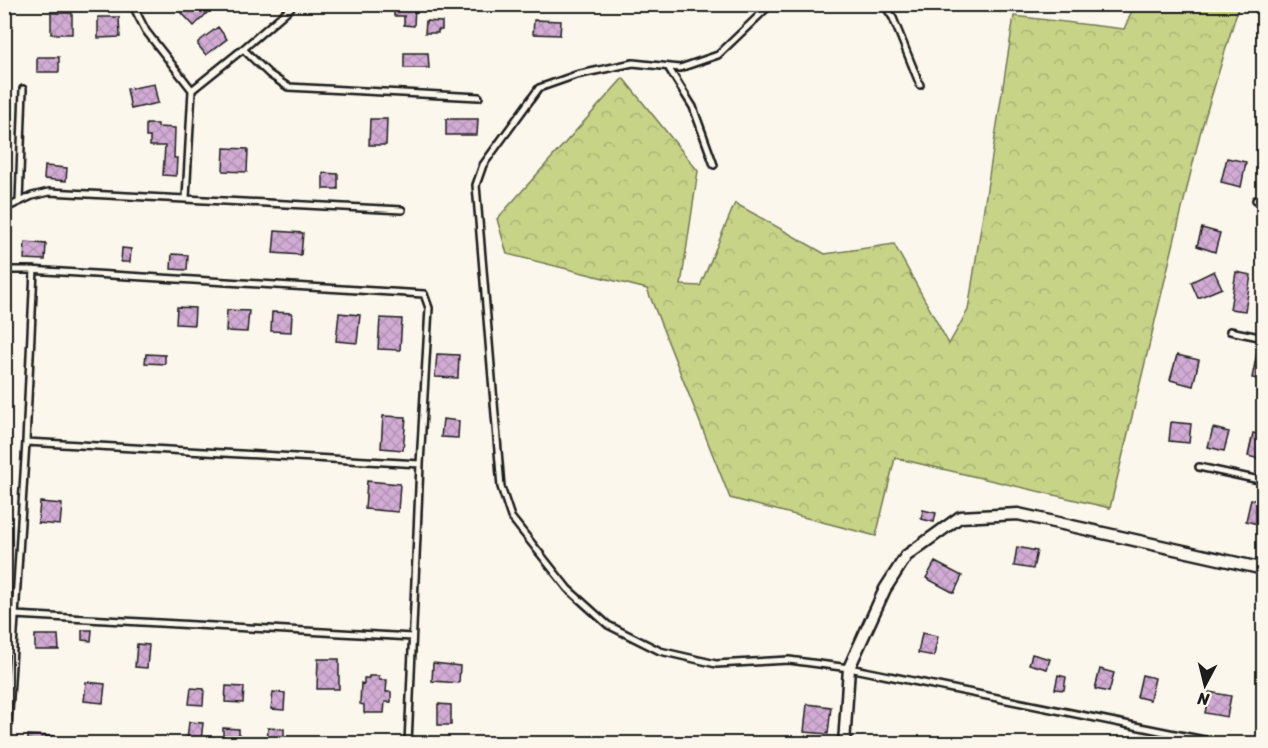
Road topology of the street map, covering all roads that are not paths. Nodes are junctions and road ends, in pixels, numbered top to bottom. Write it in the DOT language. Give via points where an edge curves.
graph roads {
  1 [pos="132,4"];
  2 [pos="295,4"];
  3 [pos="771,4"];
  4 [pos="884,4"];
  5 [pos="243,49"];
  6 [pos="668,67"];
  7 [pos="920,86"];
  8 [pos="23,89"];
  9 [pos="192,90"];
  10 [pos="479,97"];
  11 [pos="714,165"];
  12 [pos="186,198"];
  13 [pos="1256,200"];
  14 [pos="19,202"];
  15 [pos="1263,202"];
  16 [pos="4,209"];
  17 [pos="402,210"];
  18 [pos="4,270"];
  19 [pos="34,270"];
  20 [pos="1230,331"];
  21 [pos="1263,338"];
  22 [pos="26,442"];
  23 [pos="420,464"];
  24 [pos="1199,467"];
  25 [pos="1263,481"];
  26 [pos="1263,569"];
  27 [pos="15,615"];
  28 [pos="412,637"];
  29 [pos="849,668"];
  30 [pos="7,744"];
  31 [pos="408,744"];
  32 [pos="844,744"];
  33 [pos="1224,744"];
  1 -- 9 [label="lane" via="146,31"];
  2 -- 5 [label="lane"];
  3 -- 6 [label="lane" via="718,56 680,68"];
  4 -- 7 [label="lane"];
  5 -- 9 [label="lane"];
  5 -- 10 [label="lane" via="288,87"];
  6 -- 11 [label="lane" via="693,107"];
  6 -- 29 [label="lane" via="633,63 576,75 539,88 483,165 476,185 501,487 511,517 568,589 608,625 660,651 716,664 789,660"];
  8 -- 14 [label="lane"];
  9 -- 12 [label="lane"];
  12 -- 14 [label="lane" via="49,192"];
  12 -- 17 [label="lane"];
  13 -- 15 [label="lane"];
  14 -- 16 [label="lane"];
  18 -- 19 [label="lane"];
  19 -- 22 [label="lane"];
  19 -- 23 [label="lane" via="424,294 429,308"];
  20 -- 21 [label="lane"];
  22 -- 23 [label="lane"];
  22 -- 27 [label="lane"];
  23 -- 28 [label="lane"];
  24 -- 25 [label="lane"];
  26 -- 29 [label="street" via="1018,514 960,517 906,556 885,589"];
  27 -- 28 [label="lane"];
  27 -- 30 [label="lane"];
  28 -- 31 [label="lane"];
  29 -- 32 [label="street"];
  29 -- 33 [label="lane"];
}
